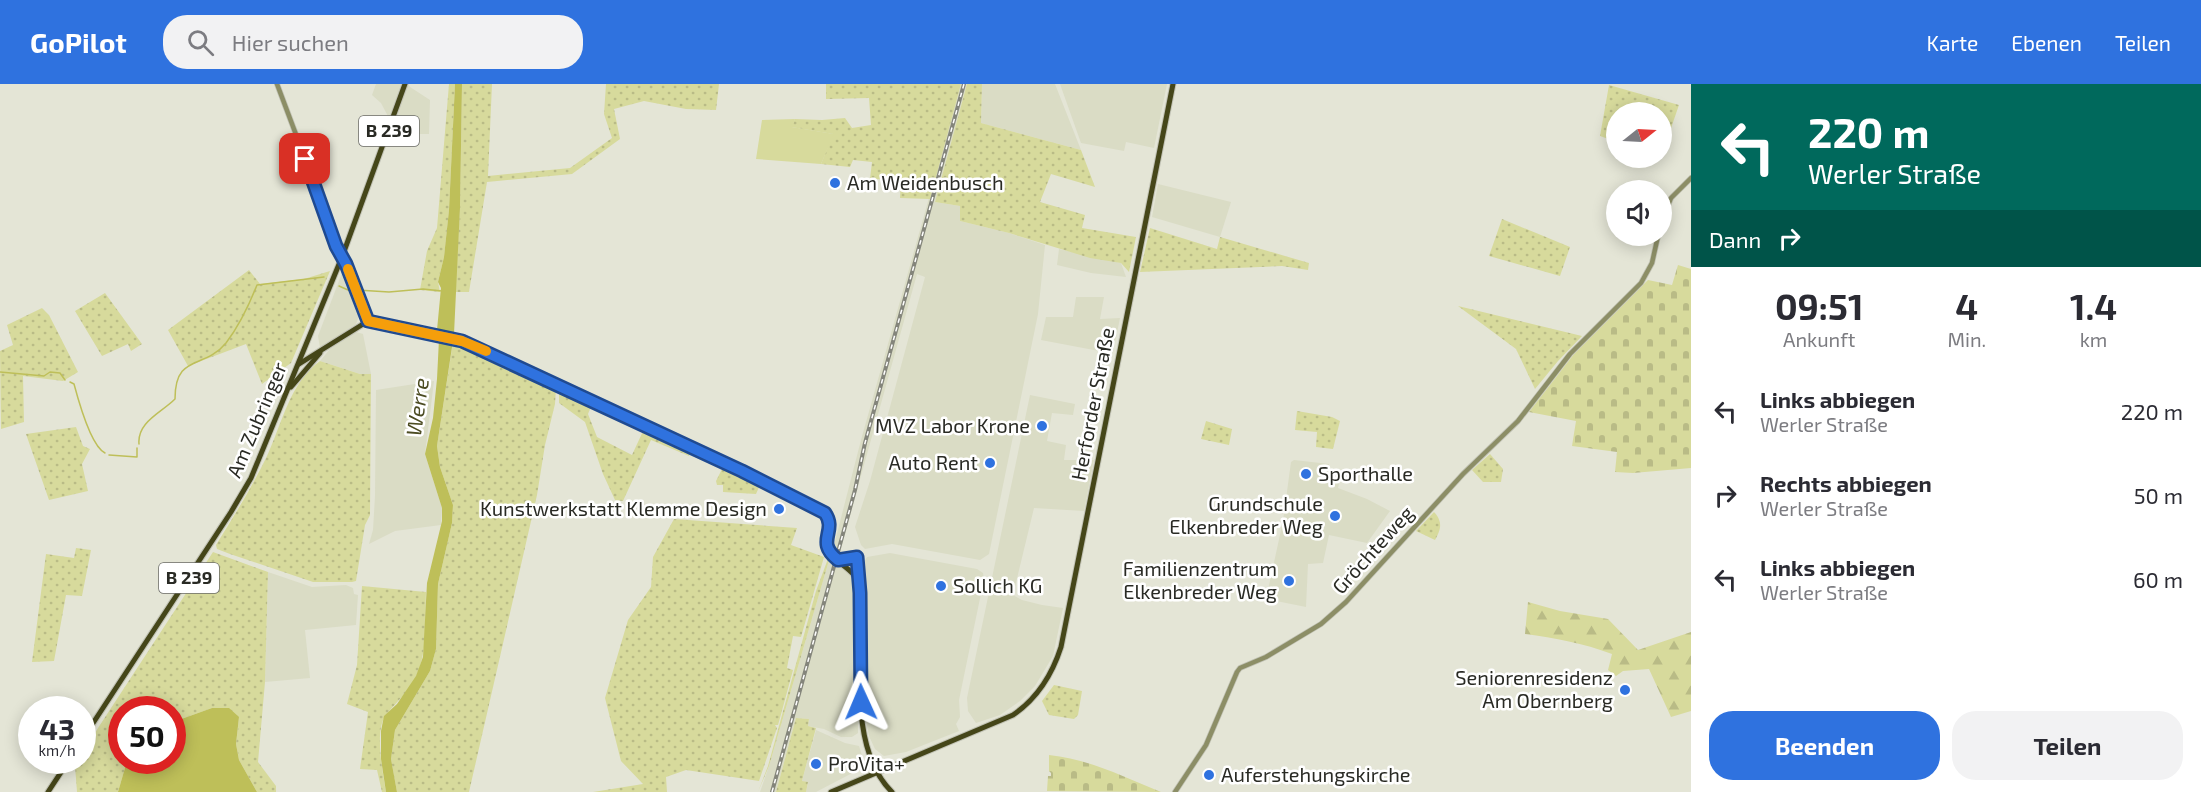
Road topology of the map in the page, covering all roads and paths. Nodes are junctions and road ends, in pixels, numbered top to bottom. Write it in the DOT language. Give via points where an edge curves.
graph roads {
  1 [pos="278,84"];
  2 [pos="405,84"];
  3 [pos="1173,84"];
  4 [pos="1691,178"];
  5 [pos="1672,197"];
  6 [pos="1656,246"];
  7 [pos="342,258"];
  8 [pos="368,321"];
  9 [pos="323,350"];
  10 [pos="297,365"];
  11 [pos="288,391"];
  12 [pos="838,560"];
  13 [pos="860,593"];
  14 [pos="96,719"];
  15 [pos="876,772"];
  16 [pos="60,774"];
  17 [pos="48,792"];
  18 [pos="831,792"];
  19 [pos="892,792"];
  20 [pos="1175,792"];
  1 -- 7 [label="street"];
  2 -- 7 [label="main road, Am Zubringer / B 239"];
  3 -- 15 [label="main road, Herforder Straße" via="1056,663 1025,707 1013,715"];
  4 -- 5 [label="street"];
  6 -- 20 [label="street, Gröchteweg" via="1641,282 1570,354 1518,421 1462,474 1346,602 1321,624 1237,672 1206,745"];
  7 -- 8 [label="main road"];
  7 -- 10 [label="main road, Am Zubringer / B 239"];
  8 -- 9 [label="main road"];
  8 -- 12 [label="main road" via="462,341 820,509 830,523 828,549"];
  9 -- 10 [label="main road"];
  9 -- 11 [label="main road"];
  10 -- 11 [label="main road, Am Zubringer / B 239"];
  11 -- 14 [label="main road, Am Zubringer / B 239" via="251,478"];
  12 -- 13 [label="main road" via="853,574"];
  12 -- 13 [label="main road" via="857,557"];
  13 -- 15 [label="main road" via="862,722"];
  15 -- 18 [label="main road, Herforder Straße"];
  15 -- 19 [label="main road"];
  16 -- 17 [label="main road"];
}
